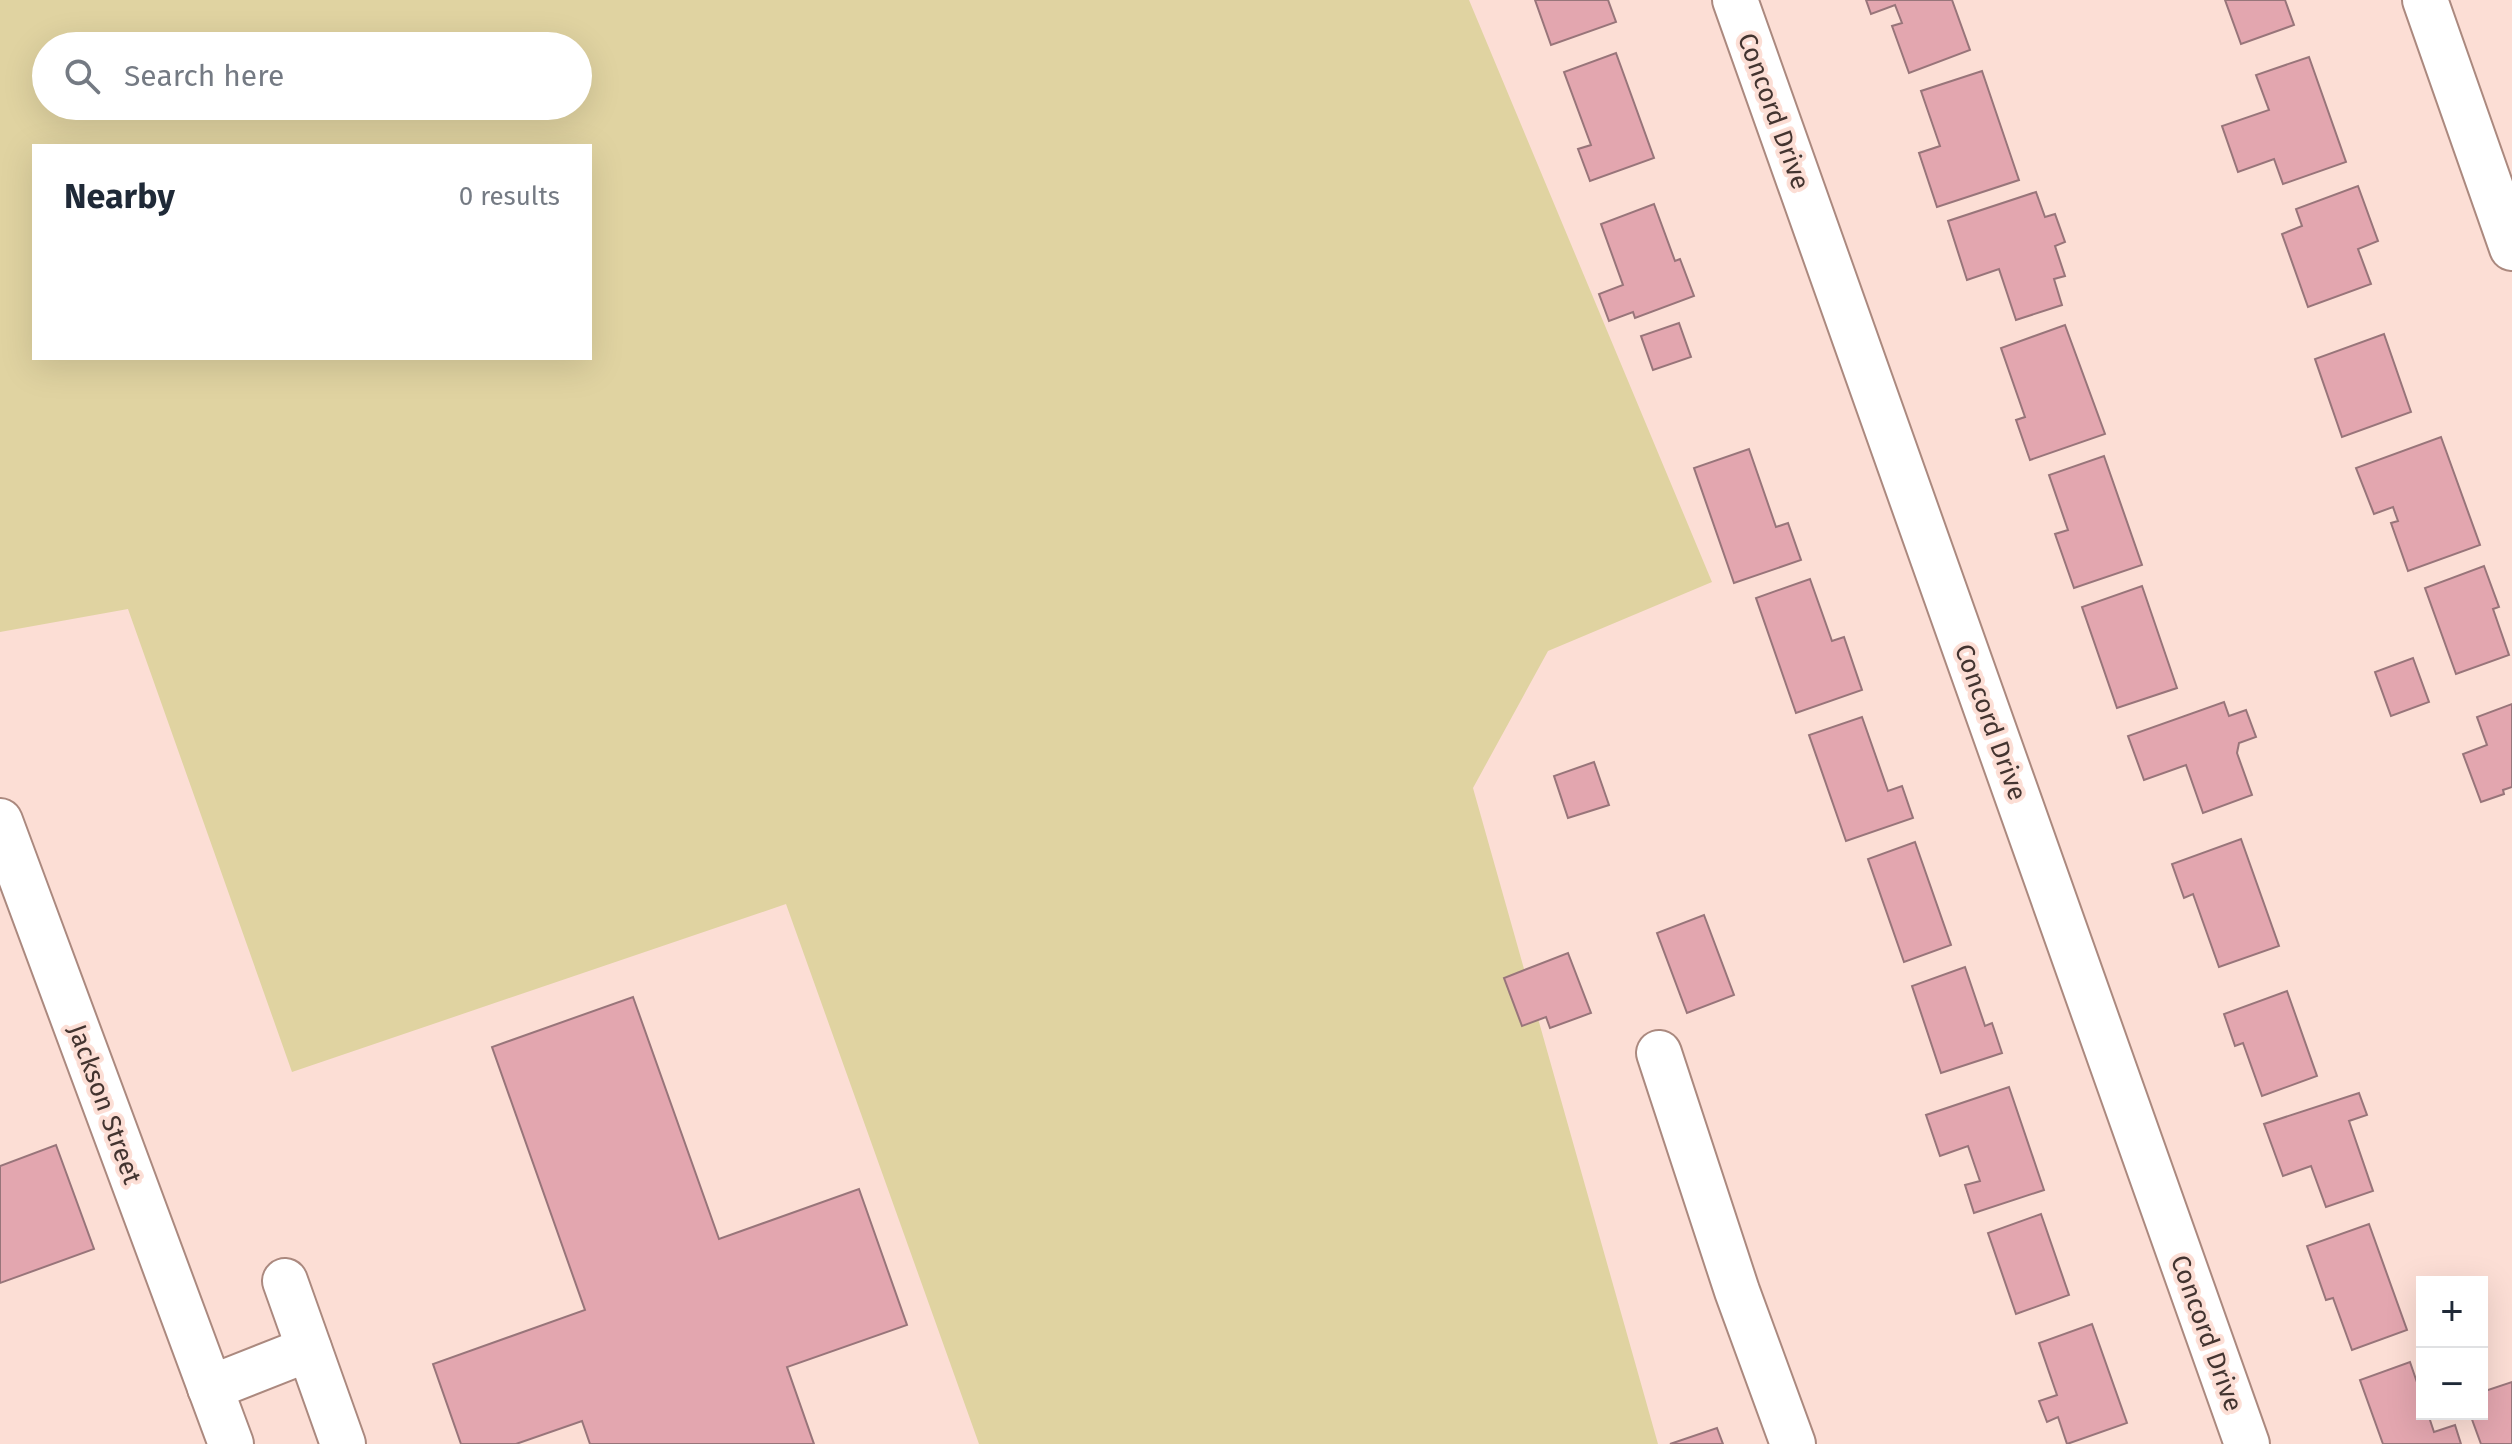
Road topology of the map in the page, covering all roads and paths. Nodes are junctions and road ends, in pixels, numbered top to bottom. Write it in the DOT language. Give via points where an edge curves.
graph roads {
  1 [pos="1735,0"];
  2 [pos="2425,0"];
  3 [pos="2512,248"];
  4 [pos="0,821"];
  5 [pos="1659,1053"];
  6 [pos="285,1281"];
  7 [pos="309,1349"];
  8 [pos="210,1388"];
  9 [pos="231,1444"];
  10 [pos="343,1444"];
  11 [pos="1793,1444"];
  12 [pos="2247,1444"];
  1 -- 12 [label="street, Concord Drive"];
  2 -- 3 [label="street"];
  4 -- 8 [label="street, Jackson Street"];
  5 -- 11 [label="street"];
  6 -- 7 [label="street"];
  7 -- 8 [label="street"];
  7 -- 10 [label="street"];
  8 -- 9 [label="street, Jackson Street"];
}
